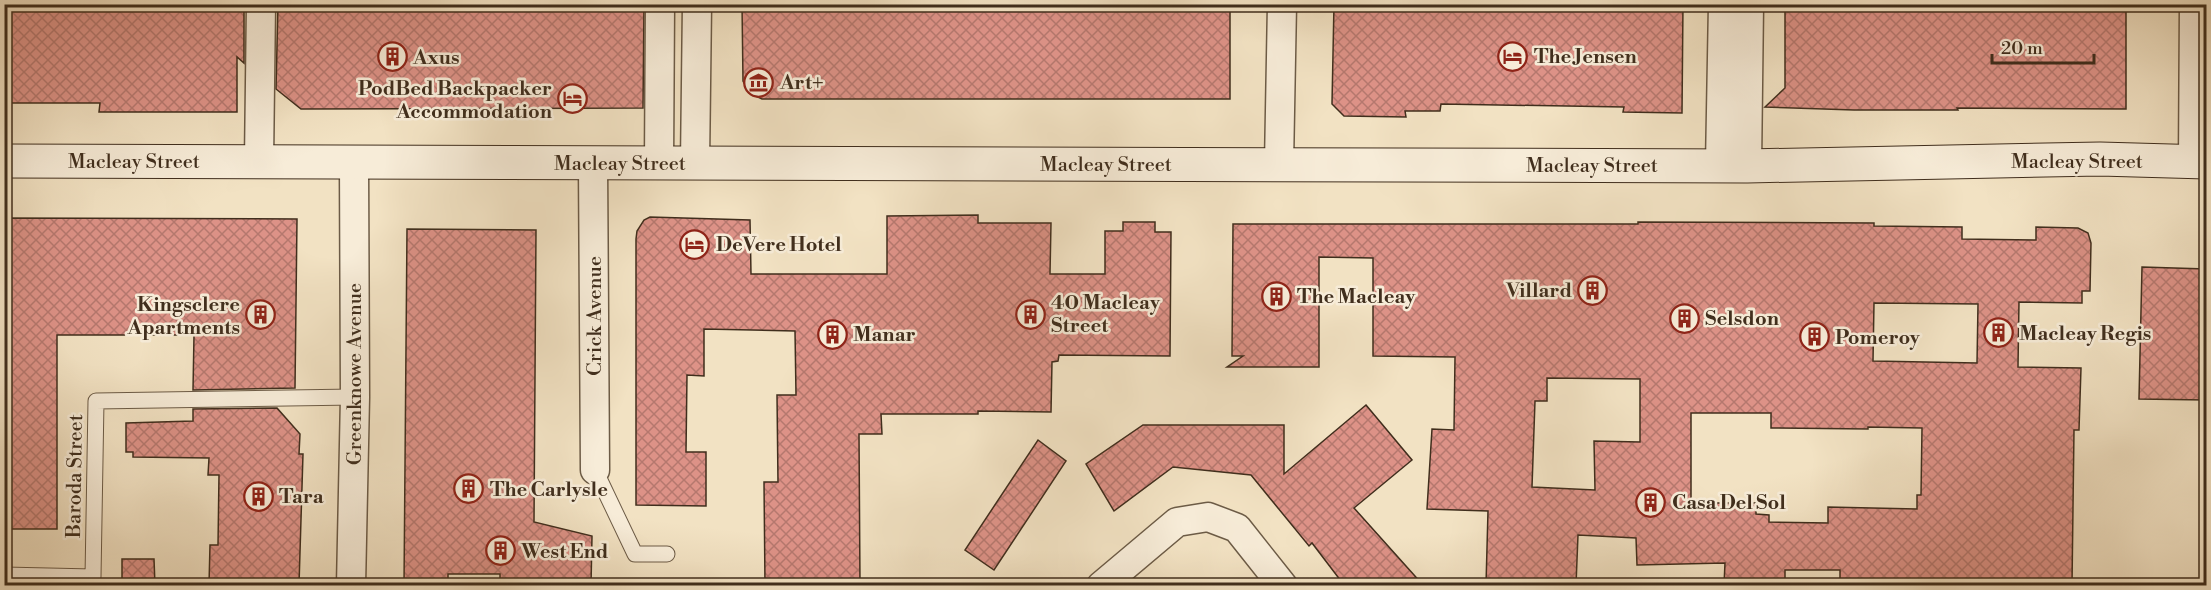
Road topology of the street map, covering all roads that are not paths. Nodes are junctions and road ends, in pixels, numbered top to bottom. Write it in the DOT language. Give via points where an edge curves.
graph roads {
  1 [pos="261,4"];
  2 [pos="660,4"];
  3 [pos="697,4"];
  4 [pos="1282,4"];
  5 [pos="1723,4"];
  6 [pos="1749,4"];
  7 [pos="2194,4"];
  8 [pos="4,161"];
  9 [pos="259,161"];
  10 [pos="354,162"];
  11 [pos="594,162"];
  12 [pos="2200,162"];
  13 [pos="659,163"];
  14 [pos="695,163"];
  15 [pos="1278,164"];
  16 [pos="1733,165"];
  17 [pos="356,398"];
  18 [pos="595,470"];
  19 [pos="667,554"];
  20 [pos="4,575"];
  21 [pos="93,581"];
  22 [pos="351,585"];
  23 [pos="1101,585"];
  24 [pos="1283,585"];
  1 -- 9 [label="street"];
  2 -- 13 [label="street"];
  3 -- 14 [label="street"];
  4 -- 15 [label="street"];
  5 -- 16 [label="street"];
  6 -- 16 [label="street"];
  7 -- 12 [label="street"];
  8 -- 9 [label="street, Macleay Street"];
  9 -- 10 [label="street, Macleay Street"];
  10 -- 11 [label="street, Macleay Street"];
  10 -- 17 [label="street, Greenknowe Avenue"];
  11 -- 13 [label="street, Macleay Street"];
  11 -- 18 [label="street, Crick Avenue"];
  12 -- 16 [label="street, Macleay Street" via="2100,159"];
  13 -- 14 [label="street, Macleay Street"];
  14 -- 15 [label="street, Macleay Street"];
  15 -- 16 [label="street, Macleay Street"];
  17 -- 21 [label="lane, Baroda Street" via="96,401"];
  17 -- 22 [label="street, Greenknowe Avenue"];
  18 -- 19 [label="lane" via="635,554"];
  20 -- 21 [label="lane, Baroda Street"];
  23 -- 24 [label="street" via="1177,522 1208,517 1237,528"];
}
